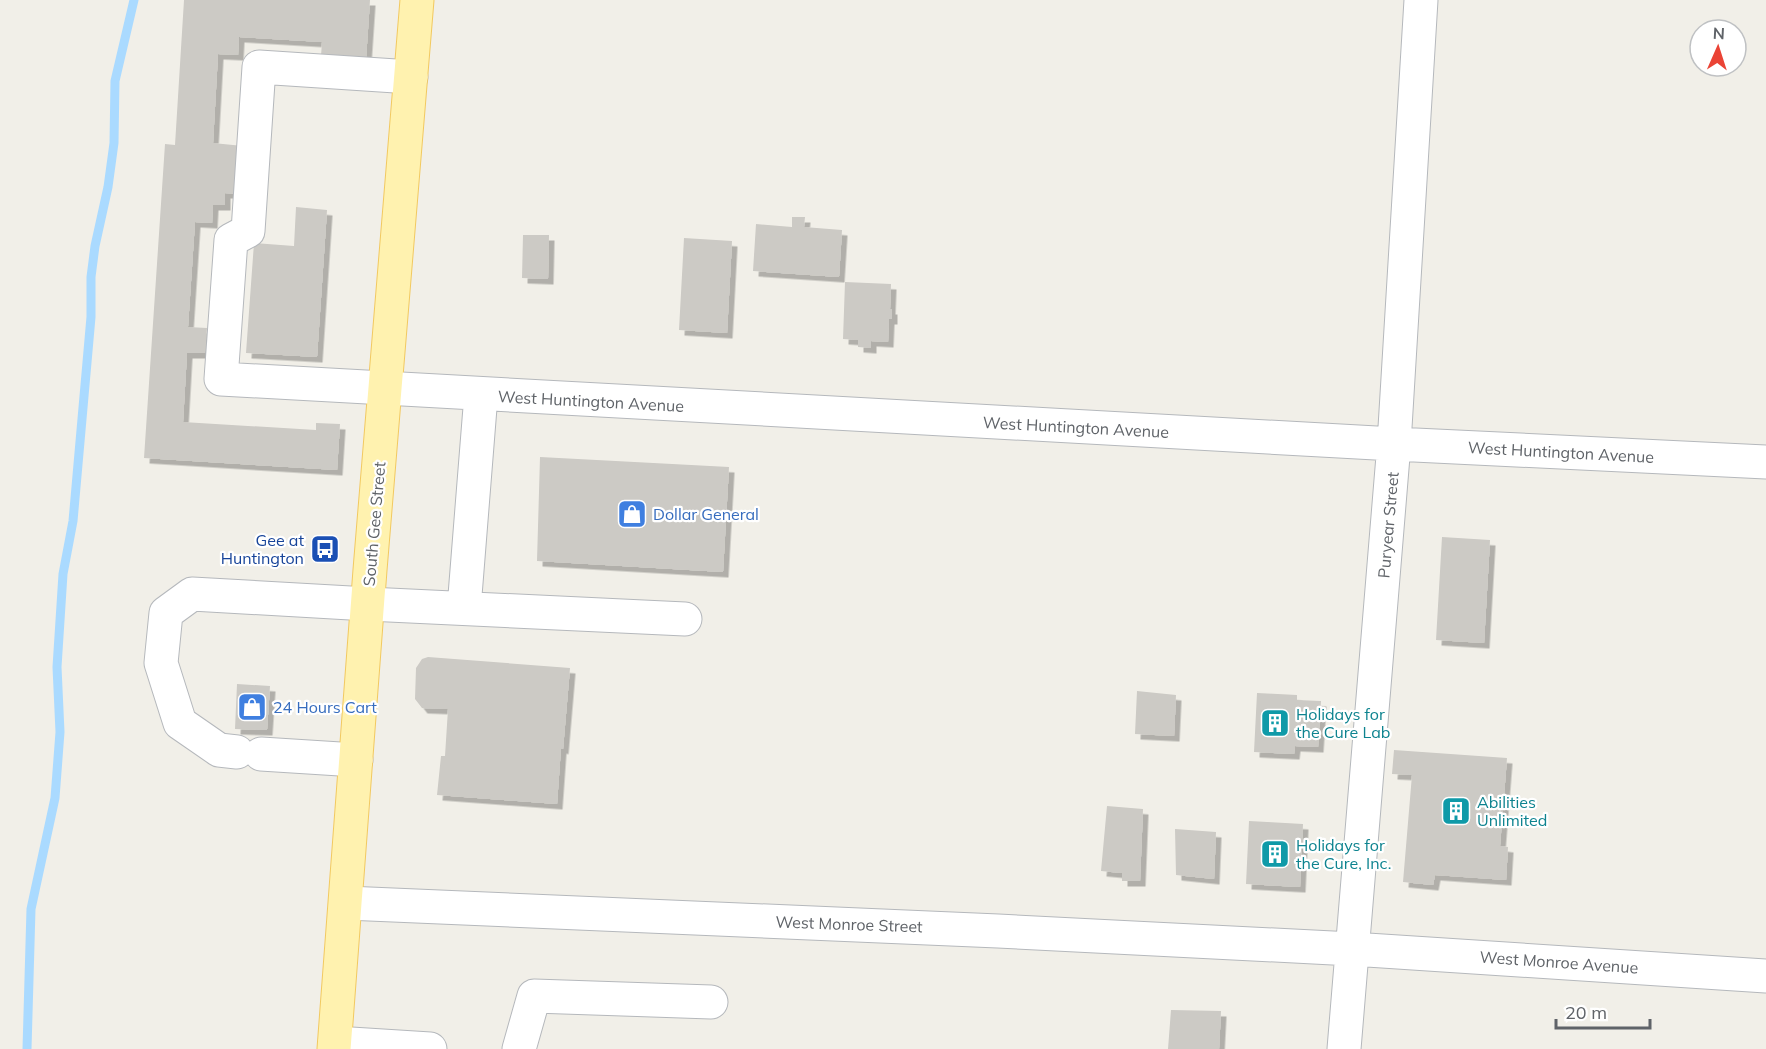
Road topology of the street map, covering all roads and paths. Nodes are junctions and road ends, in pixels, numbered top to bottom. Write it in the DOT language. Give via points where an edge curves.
graph roads {
  1 [pos="417,0"];
  2 [pos="1421,0"];
  3 [pos="411,77"];
  4 [pos="386,390"];
  5 [pos="481,395"];
  6 [pos="1394,444"];
  7 [pos="1766,462"];
  8 [pos="368,604"];
  9 [pos="464,608"];
  10 [pos="685,619"];
  11 [pos="356,760"];
  12 [pos="346,903"];
  13 [pos="1352,949"];
  14 [pos="1766,976"];
  15 [pos="711,1002"];
  16 [pos="335,1046"];
  17 [pos="429,1049"];
  18 [pos="519,1049"];
  19 [pos="1344,1049"];
  1 -- 3 [label="main road, South Gee Street"];
  2 -- 6 [label="street, Puryear Street"];
  3 -- 4 [label="main road, South Gee Street"];
  3 -- 4 [label="street, West Huntington Avenue" via="259,67 248,231 231,240 221,380"];
  4 -- 5 [label="street, West Huntington Avenue"];
  4 -- 8 [label="main road, South Gee Street"];
  5 -- 6 [label="street, West Huntington Avenue"];
  5 -- 9 [label="street"];
  6 -- 7 [label="street, West Huntington Avenue"];
  6 -- 13 [label="street, Puryear Street"];
  8 -- 9 [label="street"];
  8 -- 11 [label="main road, South Gee Street"];
  8 -- 11 [label="street" via="192,594 166,613 160,663 180,723 219,750"];
  9 -- 10 [label="street"];
  11 -- 12 [label="main road, South Gee Street"];
  12 -- 13 [label="street, West Monroe Street"];
  12 -- 16 [label="main road, South Gee Street"];
  13 -- 14 [label="street, West Monroe Avenue"];
  13 -- 19 [label="street, Puryear Street"];
  15 -- 18 [label="street" via="534,996"];
  16 -- 17 [label="street"];
}
